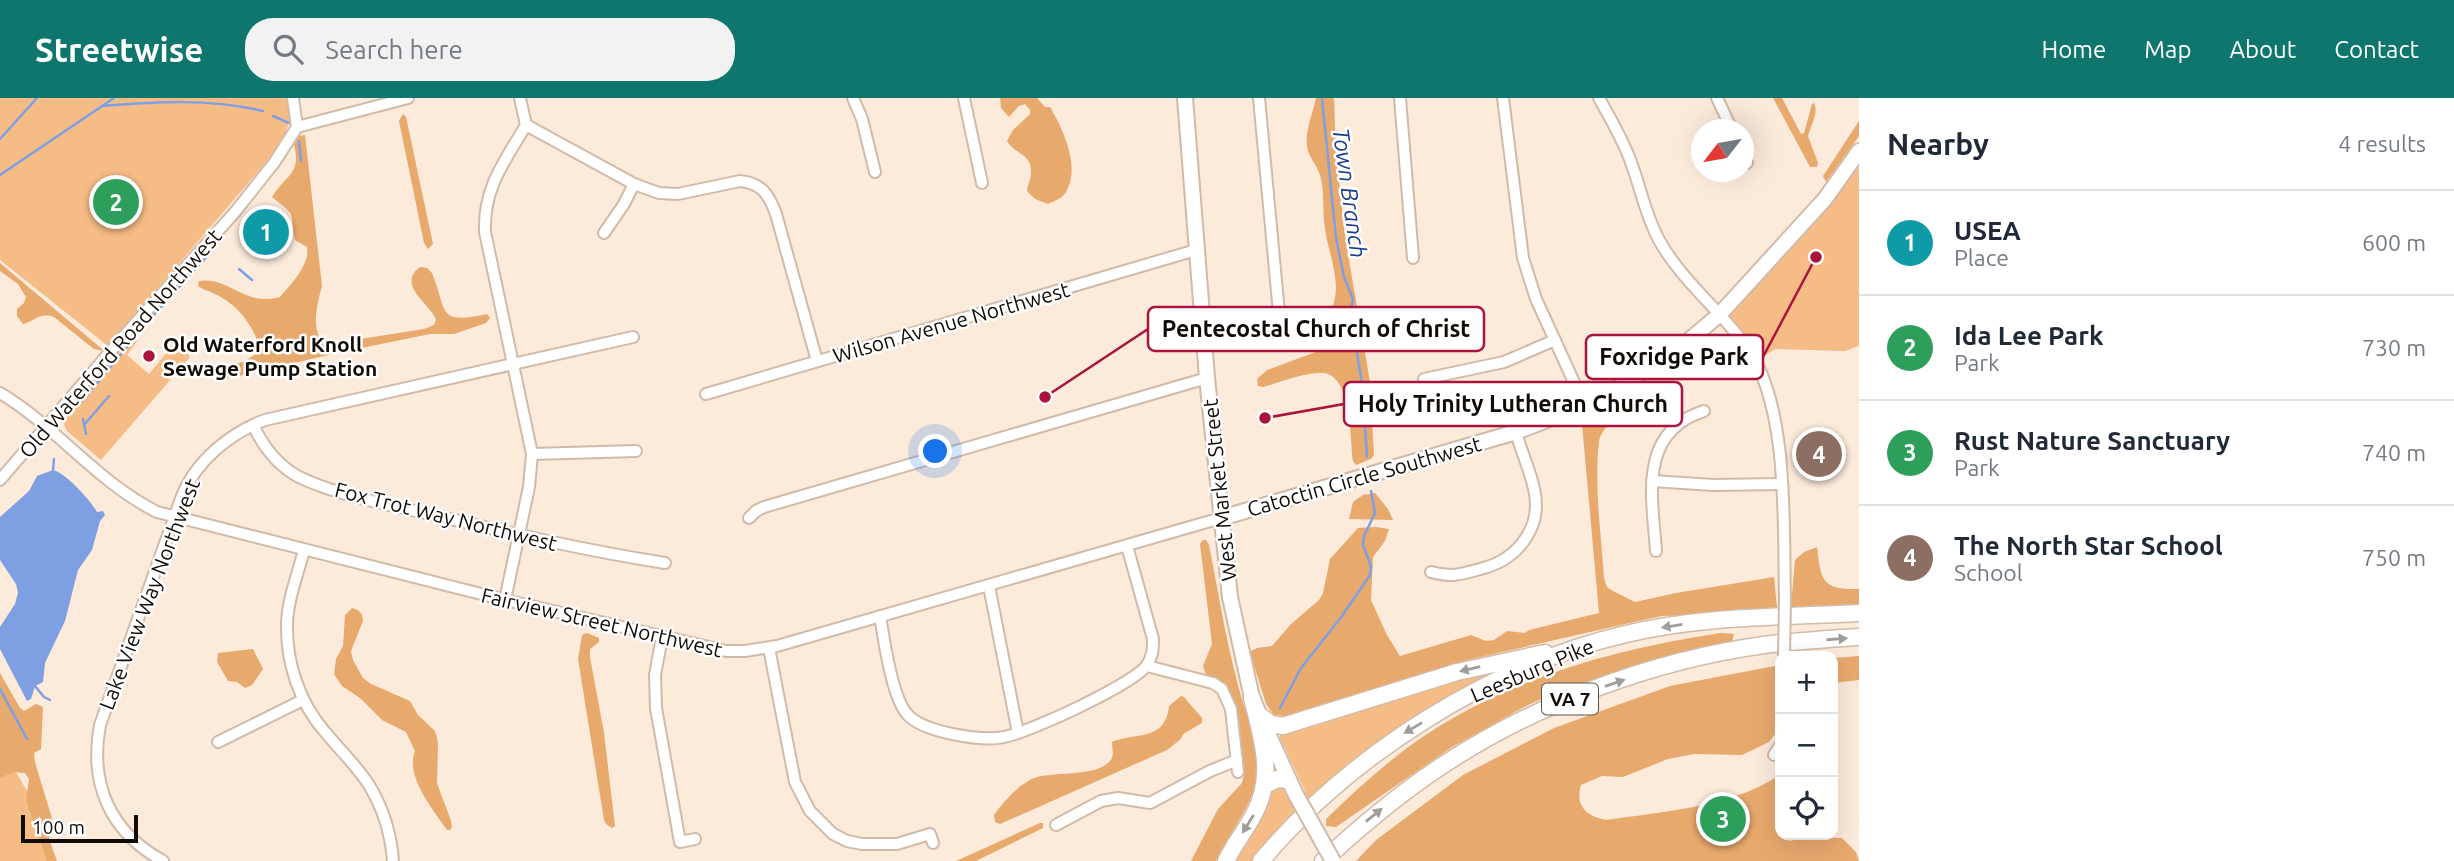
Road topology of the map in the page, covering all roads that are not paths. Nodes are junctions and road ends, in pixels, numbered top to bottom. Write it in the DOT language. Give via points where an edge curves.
graph roads {
  1 [pos="293,98"];
  2 [pos="407,98"];
  3 [pos="520,98"];
  4 [pos="853,98"];
  5 [pos="964,98"];
  6 [pos="1185,98"];
  7 [pos="1259,98"];
  8 [pos="1400,98"];
  9 [pos="1503,98"];
  10 [pos="1600,98"];
  11 [pos="1717,98"];
  12 [pos="1727,119"];
  13 [pos="527,125"];
  14 [pos="297,127"];
  15 [pos="1859,151"];
  16 [pos="875,172"];
  17 [pos="982,183"];
  18 [pos="634,184"];
  19 [pos="604,233"];
  20 [pos="1196,250"];
  21 [pos="1413,258"];
  22 [pos="1279,313"];
  23 [pos="1720,314"];
  24 [pos="633,337"];
  25 [pos="1555,341"];
  26 [pos="817,361"];
  27 [pos="514,365"];
  28 [pos="1207,378"];
  29 [pos="1424,379"];
  30 [pos="0,393"];
  31 [pos="706,394"];
  32 [pos="1584,404"];
  33 [pos="1704,411"];
  34 [pos="253,425"];
  35 [pos="46,427"];
  36 [pos="1516,432"];
  37 [pos="636,452"];
  38 [pos="532,454"];
  39 [pos="0,480"];
  40 [pos="1651,481"];
  41 [pos="1782,484"];
  42 [pos="174,518"];
  43 [pos="749,518"];
  44 [pos="1221,518"];
  45 [pos="519,536"];
  46 [pos="1127,546"];
  47 [pos="304,550"];
  48 [pos="1656,551"];
  49 [pos="664,563"];
  50 [pos="1431,572"];
  51 [pos="989,586"];
  52 [pos="505,600"];
  53 [pos="1859,613"];
  54 [pos="880,616"];
  55 [pos="662,637"];
  56 [pos="1859,637"];
  57 [pos="1585,644"];
  58 [pos="769,648"];
  59 [pos="1784,651"];
  60 [pos="1147,666"];
  61 [pos="1252,698"];
  62 [pos="303,700"];
  63 [pos="1262,717"];
  64 [pos="1018,733"];
  65 [pos="218,742"];
  66 [pos="1237,760"];
  67 [pos="1238,772"];
  68 [pos="1265,785"];
  69 [pos="1292,788"];
  70 [pos="1056,825"];
  71 [pos="1284,835"];
  72 [pos="695,839"];
  73 [pos="933,843"];
  74 [pos="163,861"];
  75 [pos="393,861"];
  76 [pos="1226,861"];
  77 [pos="1261,861"];
  78 [pos="1273,861"];
  79 [pos="1324,861"];
  80 [pos="1333,861"];
  1 -- 14 [label="street"];
  2 -- 14 [label="street"];
  3 -- 13 [label="street"];
  4 -- 16 [label="street"];
  5 -- 17 [label="street"];
  6 -- 20 [label="main road, West Market Street"];
  7 -- 22 [label="street"];
  8 -- 21 [label="street"];
  9 -- 25 [label="street" via="1523,258"];
  10 -- 23 [label="street" via="1627,151 1658,238 1682,273"];
  11 -- 12 [label="street"];
  13 -- 18 [label="street"];
  13 -- 27 [label="street" via="492,184 484,216"];
  14 -- 35 [label="street, Old Waterford Road Northwest" via="234,212"];
  15 -- 23 [label="main road, Catoctin Circle Southwest" via="1825,199"];
  18 -- 19 [label="street"];
  18 -- 26 [label="street" via="668,195 733,181 763,189 776,214"];
  20 -- 26 [label="street, Wilson Avenue Northwest"];
  20 -- 28 [label="main road, West Market Street"];
  23 -- 32 [label="main road, Catoctin Circle Southwest" via="1661,361"];
  23 -- 41 [label="street" via="1748,348 1761,373 1777,436"];
  24 -- 27 [label="street, Lake View Way Northwest"];
  25 -- 29 [label="street" via="1504,362"];
  25 -- 32 [label="street"];
  26 -- 31 [label="street, Wilson Avenue Northwest"];
  27 -- 34 [label="street, Lake View Way Northwest"];
  27 -- 38 [label="street"];
  28 -- 43 [label="street" via="764,508"];
  28 -- 44 [label="main road, West Market Street"];
  30 -- 35 [label="street, Fairview Street Northwest"];
  32 -- 36 [label="main road, Catoctin Circle Southwest"];
  33 -- 40 [label="street" via="1683,418 1667,436 1656,456"];
  34 -- 42 [label="street, Lake View Way Northwest" via="199,467"];
  34 -- 45 [label="street, Fox Trot Way Northwest" via="274,458 308,481"];
  35 -- 39 [label="street, Old Waterford Road Northwest"];
  35 -- 42 [label="street, Fairview Street Northwest" via="122,493"];
  36 -- 44 [label="main road, Catoctin Circle Southwest"];
  36 -- 50 [label="street" via="1537,503 1529,534 1514,553 1490,566 1448,577"];
  37 -- 38 [label="street"];
  38 -- 45 [label="street"];
  40 -- 41 [label="street"];
  40 -- 48 [label="street"];
  41 -- 59 [label="street, bridge"];
  42 -- 47 [label="street, Fairview Street Northwest"];
  42 -- 74 [label="street, Lake View Way Northwest" via="100,725 96,755 111,813 139,846"];
  44 -- 46 [label="street, Fairview Street Northwest"];
  44 -- 61 [label="main road, West Market Street" via="1230,597"];
  45 -- 49 [label="street, Fox Trot Way Northwest"];
  45 -- 52 [label="street"];
  46 -- 51 [label="street, Fairview Street Northwest"];
  46 -- 60 [label="street" via="1153,639"];
  47 -- 52 [label="street, Fairview Street Northwest"];
  47 -- 62 [label="street" via="287,622 289,655"];
  51 -- 54 [label="street, Fairview Street Northwest"];
  51 -- 64 [label="street"];
  52 -- 55 [label="street, Fairview Street Northwest"];
  53 -- 57 [label="highway, Leesburg Pike / VA 7, one-way" via="1680,624"];
  54 -- 58 [label="street, Fairview Street Northwest"];
  54 -- 64 [label="street" via="897,698 912,719 979,737"];
  55 -- 58 [label="street, Fairview Street Northwest" via="726,651"];
  55 -- 72 [label="street" via="655,675 656,708 680,842"];
  79 -- 56 [label="highway, Leesburg Pike / VA 7, one-way" via="1418,781 1489,737 1551,707 1699,657 1764,645"];
  57 -- 63 [label="highway, one-way" via="1457,672 1283,726"];
  57 -- 71 [label="highway, Leesburg Pike / VA 7, one-way" via="1516,672 1403,734 1334,786"];
  58 -- 73 [label="street" via="795,782 810,811 847,841 876,846 930,834"];
  60 -- 64 [label="street" via="1130,680"];
  60 -- 66 [label="street" via="1223,689 1231,709"];
  61 -- 63 [label="main road, West Market Street"];
  61 -- 68 [label="highway" via="1266,760"];
  62 -- 65 [label="street"];
  62 -- 75 [label="street" via="369,785 385,818"];
  63 -- 69 [label="main road, West Market Street"];
  66 -- 67 [label="street"];
  66 -- 70 [label="street" via="1150,803 1118,798 1101,801"];
  68 -- 69 [label="highway" via="1277,779"];
  68 -- 76 [label="highway, one-way" via="1254,815"];
  69 -- 80 [label="main road, West Market Street, bridge"];
  71 -- 77 [label="highway, Leesburg Pike / VA 7"];
  71 -- 78 [label="highway"];
}
